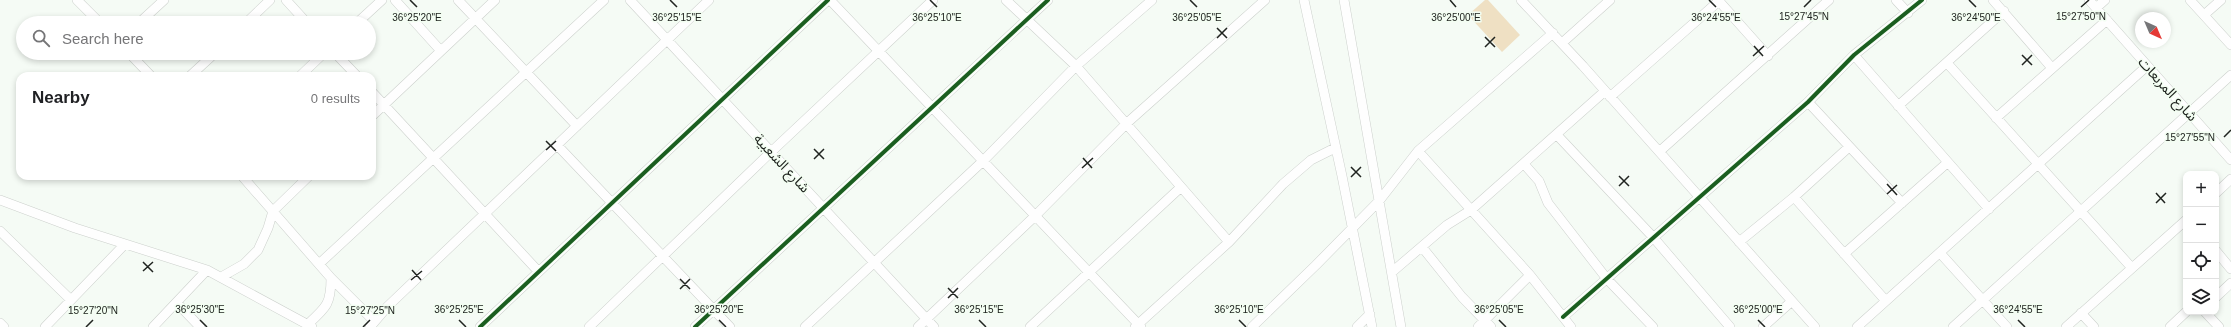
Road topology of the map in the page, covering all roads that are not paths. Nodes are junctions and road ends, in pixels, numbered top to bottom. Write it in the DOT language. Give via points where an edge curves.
graph roads {
  1 [pos="77,0"];
  2 [pos="164,0"];
  3 [pos="270,0"];
  4 [pos="286,0"];
  5 [pos="382,0"];
  6 [pos="395,0"];
  7 [pos="458,0"];
  8 [pos="495,0"];
  9 [pos="604,0"];
  10 [pos="630,0"];
  11 [pos="709,0"];
  12 [pos="829,0"];
  13 [pos="933,0"];
  14 [pos="1006,0"];
  15 [pos="1048,0"];
  16 [pos="1152,0"];
  17 [pos="1265,0"];
  18 [pos="1304,0"];
  19 [pos="1344,0"];
  20 [pos="1521,0"];
  21 [pos="1610,0"];
  22 [pos="1719,0"];
  23 [pos="1829,0"];
  24 [pos="1896,0"];
  25 [pos="1922,0"];
  26 [pos="1993,0"];
  27 [pos="2089,0"];
  28 [pos="2105,0"];
  29 [pos="2190,0"];
  30 [pos="2221,0"];
  31 [pos="2096,8"];
  32 [pos="2004,11"];
  33 [pos="1908,13"];
  34 [pos="93,16"];
  35 [pos="147,16"];
  36 [pos="253,16"];
  37 [pos="301,16"];
  38 [pos="365,16"];
  39 [pos="2204,16"];
  40 [pos="475,18"];
  41 [pos="1026,20"];
  42 [pos="2107,20"];
  43 [pos="1553,33"];
  44 [pos="667,40"];
  45 [pos="1562,43"];
  46 [pos="2231,45"];
  47 [pos="441,51"];
  48 [pos="879,51"];
  49 [pos="1854,55"];
  50 [pos="1768,56"];
  51 [pos="136,60"];
  52 [pos="207,60"];
  53 [pos="317,60"];
  54 [pos="342,60"];
  55 [pos="1947,63"];
  56 [pos="1076,66"];
  57 [pos="2147,66"];
  58 [pos="2052,68"];
  59 [pos="147,72"];
  60 [pos="194,72"];
  61 [pos="304,72"];
  62 [pos="353,72"];
  63 [pos="526,72"];
  64 [pos="2231,75"];
  65 [pos="1608,94"];
  66 [pos="376,96"];
  67 [pos="723,99"];
  68 [pos="1808,102"];
  69 [pos="384,105"];
  70 [pos="1898,106"];
  71 [pos="932,107"];
  72 [pos="376,112"];
  73 [pos="2190,114"];
  74 [pos="1996,118"];
  75 [pos="1127,123"];
  76 [pos="577,126"];
  77 [pos="1557,134"];
  78 [pos="557,145"];
  79 [pos="1849,147"];
  80 [pos="1336,148"];
  81 [pos="1418,151"];
  82 [pos="771,152"];
  83 [pos="1660,152"];
  84 [pos="433,158"];
  85 [pos="982,160"];
  86 [pos="2231,160"];
  87 [pos="1947,163"];
  88 [pos="1524,164"];
  89 [pos="2038,165"];
  90 [pos="246,180"];
  91 [pos="305,180"];
  92 [pos="2231,180"];
  93 [pos="1180,188"];
  94 [pos="2219,190"];
  95 [pos="1700,197"];
  96 [pos="1794,197"];
  97 [pos="0,200"];
  98 [pos="1379,201"];
  99 [pos="612,202"];
  100 [pos="1902,203"];
  101 [pos="824,208"];
  102 [pos="1989,209"];
  103 [pos="1471,210"];
  104 [pos="273,211"];
  105 [pos="2080,211"];
  106 [pos="485,214"];
  107 [pos="1035,216"];
  108 [pos="2183,223"];
  109 [pos="1352,228"];
  110 [pos="0,232"];
  111 [pos="1653,237"];
  112 [pos="1229,242"];
  113 [pos="1739,242"];
  114 [pos="125,244"];
  115 [pos="1422,247"];
  116 [pos="1940,253"];
  117 [pos="1844,254"];
  118 [pos="2219,254"];
  119 [pos="663,256"];
  120 [pos="874,262"];
  121 [pos="319,264"];
  122 [pos="2132,268"];
  123 [pos="2231,268"];
  124 [pos="207,270"];
  125 [pos="538,271"];
  126 [pos="1392,272"];
  127 [pos="1089,273"];
  128 [pos="1530,275"];
  129 [pos="223,276"];
  130 [pos="330,278"];
  131 [pos="1608,280"];
  132 [pos="2231,283"];
  133 [pos="2219,294"];
  134 [pos="71,300"];
  135 [pos="1984,300"];
  136 [pos="1886,301"];
  137 [pos="1792,302"];
  138 [pos="177,303"];
  139 [pos="714,310"];
  140 [pos="2081,313"];
  141 [pos="1370,314"];
  142 [pos="2183,315"];
  143 [pos="2208,315"];
  144 [pos="1563,317"];
  145 [pos="926,319"];
  146 [pos="0,323"];
  147 [pos="372,324"];
  148 [pos="1485,325"];
  149 [pos="310,326"];
  150 [pos="1138,326"];
  151 [pos="4,327"];
  152 [pos="45,327"];
  153 [pos="153,327"];
  154 [pos="200,327"];
  155 [pos="480,327"];
  156 [pos="589,327"];
  157 [pos="695,327"];
  158 [pos="730,327"];
  159 [pos="805,327"];
  160 [pos="918,327"];
  161 [pos="934,327"];
  162 [pos="1030,327"];
  163 [pos="1252,327"];
  164 [pos="1357,327"];
  165 [pos="1372,327"];
  166 [pos="1401,327"];
  167 [pos="1571,327"];
  168 [pos="1653,327"];
  169 [pos="1730,327"];
  170 [pos="1763,327"];
  171 [pos="1815,327"];
  172 [pos="1857,327"];
  173 [pos="1953,327"];
  174 [pos="2007,327"];
  175 [pos="2066,327"];
  176 [pos="2094,327"];
  177 [pos="2170,327"];
  178 [pos="2219,327"];
  1 -- 34 [label="street"];
  2 -- 35 [label="street"];
  3 -- 36 [label="street"];
  4 -- 37 [label="street"];
  5 -- 38 [label="street"];
  6 -- 47 [label="street"];
  7 -- 40 [label="street"];
  8 -- 40 [label="street"];
  9 -- 63 [label="street"];
  10 -- 44 [label="street, شارع الشعبية"];
  11 -- 44 [label="street"];
  12 -- 48 [label="street"];
  12 -- 67 [label="street"];
  13 -- 48 [label="street"];
  14 -- 41 [label="street"];
  15 -- 41 [label="street"];
  16 -- 56 [label="street"];
  17 -- 75 [label="street"];
  18 -- 80 [label="street"];
  19 -- 98 [label="street"];
  20 -- 43 [label="street"];
  21 -- 45 [label="street"];
  22 -- 50 [label="street"];
  22 -- 65 [label="street"];
  23 -- 50 [label="street"];
  24 -- 33 [label="street"];
  25 -- 33 [label="street"];
  26 -- 32 [label="street"];
  27 -- 31 [label="street, شارع المربعات"];
  28 -- 31 [label="street"];
  29 -- 39 [label="street"];
  30 -- 39 [label="street"];
  31 -- 42 [label="street, شارع المربعات"];
  32 -- 55 [label="street"];
  32 -- 58 [label="street"];
  33 -- 49 [label="street"];
  39 -- 46 [label="street"];
  40 -- 47 [label="street"];
  40 -- 63 [label="street"];
  41 -- 56 [label="street"];
  41 -- 71 [label="street"];
  42 -- 57 [label="street, شارع المربعات"];
  42 -- 58 [label="street"];
  43 -- 45 [label="street"];
  43 -- 81 [label="street"];
  44 -- 67 [label="street, شارع الشعبية"];
  44 -- 76 [label="street"];
  45 -- 65 [label="street"];
  47 -- 69 [label="street"];
  48 -- 71 [label="street"];
  48 -- 82 [label="street"];
  49 -- 68 [label="street"];
  49 -- 70 [label="street"];
  50 -- 83 [label="street"];
  51 -- 59 [label="street"];
  52 -- 60 [label="street"];
  53 -- 61 [label="street"];
  54 -- 62 [label="street"];
  55 -- 70 [label="street"];
  55 -- 74 [label="street"];
  56 -- 75 [label="street"];
  56 -- 85 [label="street"];
  57 -- 73 [label="street, شارع المربعات"];
  57 -- 89 [label="street"];
  58 -- 74 [label="street"];
  63 -- 76 [label="street"];
  63 -- 84 [label="street"];
  64 -- 73 [label="street"];
  65 -- 77 [label="street"];
  65 -- 83 [label="street"];
  66 -- 69 [label="street"];
  67 -- 82 [label="street, شارع الشعبية"];
  67 -- 99 [label="street"];
  68 -- 79 [label="street"];
  68 -- 95 [label="street"];
  69 -- 72 [label="street"];
  69 -- 84 [label="street"];
  70 -- 87 [label="street"];
  71 -- 85 [label="street"];
  71 -- 101 [label="street"];
  73 -- 86 [label="street, شارع المربعات"];
  73 -- 105 [label="street"];
  74 -- 89 [label="street"];
  75 -- 93 [label="street"];
  75 -- 107 [label="street"];
  76 -- 78 [label="street"];
  77 -- 88 [label="street"];
  77 -- 111 [label="street"];
  78 -- 99 [label="street"];
  78 -- 106 [label="street"];
  79 -- 96 [label="street"];
  79 -- 100 [label="street"];
  80 -- 109 [label="street"];
  80 -- 112 [label="street" via="1311,160 1283,184"];
  81 -- 98 [label="street"];
  81 -- 103 [label="street"];
  82 -- 101 [label="street, شارع الشعبية"];
  82 -- 119 [label="street"];
  83 -- 95 [label="street"];
  84 -- 106 [label="street"];
  84 -- 121 [label="street"];
  85 -- 107 [label="street"];
  85 -- 120 [label="street"];
  87 -- 100 [label="street"];
  87 -- 102 [label="street"];
  88 -- 103 [label="street"];
  88 -- 131 [label="street" via="1539,181 1548,203"];
  89 -- 102 [label="street"];
  89 -- 105 [label="street"];
  90 -- 104 [label="street"];
  91 -- 104 [label="street"];
  92 -- 94 [label="street"];
  93 -- 112 [label="street"];
  93 -- 127 [label="street"];
  95 -- 111 [label="street"];
  95 -- 113 [label="street"];
  96 -- 113 [label="street"];
  96 -- 117 [label="street"];
  97 -- 114 [label="street"];
  98 -- 109 [label="street"];
  98 -- 126 [label="street"];
  99 -- 119 [label="street"];
  99 -- 125 [label="street"];
  100 -- 117 [label="street"];
  101 -- 120 [label="street, شارع الشعبية"];
  101 -- 139 [label="street"];
  102 -- 116 [label="street"];
  103 -- 115 [label="street" via="1447,225"];
  103 -- 128 [label="street"];
  104 -- 121 [label="street"];
  104 -- 129 [label="street" via="258,250 244,264"];
  105 -- 122 [label="street"];
  105 -- 135 [label="street"];
  106 -- 125 [label="street"];
  106 -- 147 [label="street"];
  107 -- 127 [label="street"];
  107 -- 145 [label="street"];
  108 -- 122 [label="street"];
  109 -- 141 [label="street"];
  109 -- 163 [label="street"];
  110 -- 134 [label="street"];
  111 -- 131 [label="street"];
  111 -- 169 [label="street"];
  112 -- 150 [label="street"];
  113 -- 137 [label="street"];
  114 -- 124 [label="street"];
  114 -- 134 [label="street"];
  115 -- 126 [label="street"];
  115 -- 148 [label="street"];
  116 -- 135 [label="street"];
  116 -- 136 [label="street"];
  117 -- 136 [label="street"];
  118 -- 123 [label="street"];
  119 -- 139 [label="street"];
  119 -- 156 [label="street"];
  120 -- 145 [label="street, شارع الشعبية"];
  120 -- 159 [label="street"];
  121 -- 130 [label="street"];
  122 -- 140 [label="street"];
  124 -- 129 [label="street"];
  124 -- 138 [label="street"];
  125 -- 155 [label="street"];
  126 -- 166 [label="street"];
  127 -- 150 [label="street"];
  127 -- 162 [label="street"];
  128 -- 144 [label="street"];
  128 -- 148 [label="street"];
  129 -- 149 [label="street"];
  130 -- 147 [label="street"];
  130 -- 149 [label="street" via="330,301"];
  131 -- 144 [label="street"];
  131 -- 168 [label="street"];
  132 -- 133 [label="street"];
  134 -- 152 [label="street"];
  135 -- 173 [label="street"];
  135 -- 174 [label="street"];
  136 -- 172 [label="street"];
  137 -- 170 [label="street"];
  137 -- 171 [label="street"];
  138 -- 153 [label="street"];
  138 -- 154 [label="street"];
  139 -- 157 [label="street"];
  139 -- 158 [label="street"];
  140 -- 175 [label="street"];
  140 -- 176 [label="street"];
  141 -- 164 [label="street"];
  141 -- 165 [label="street"];
  142 -- 177 [label="street"];
  143 -- 178 [label="street"];
  144 -- 167 [label="street"];
  145 -- 160 [label="street"];
  145 -- 161 [label="street, شارع الشعبية"];
  146 -- 151 [label="street"];
}
